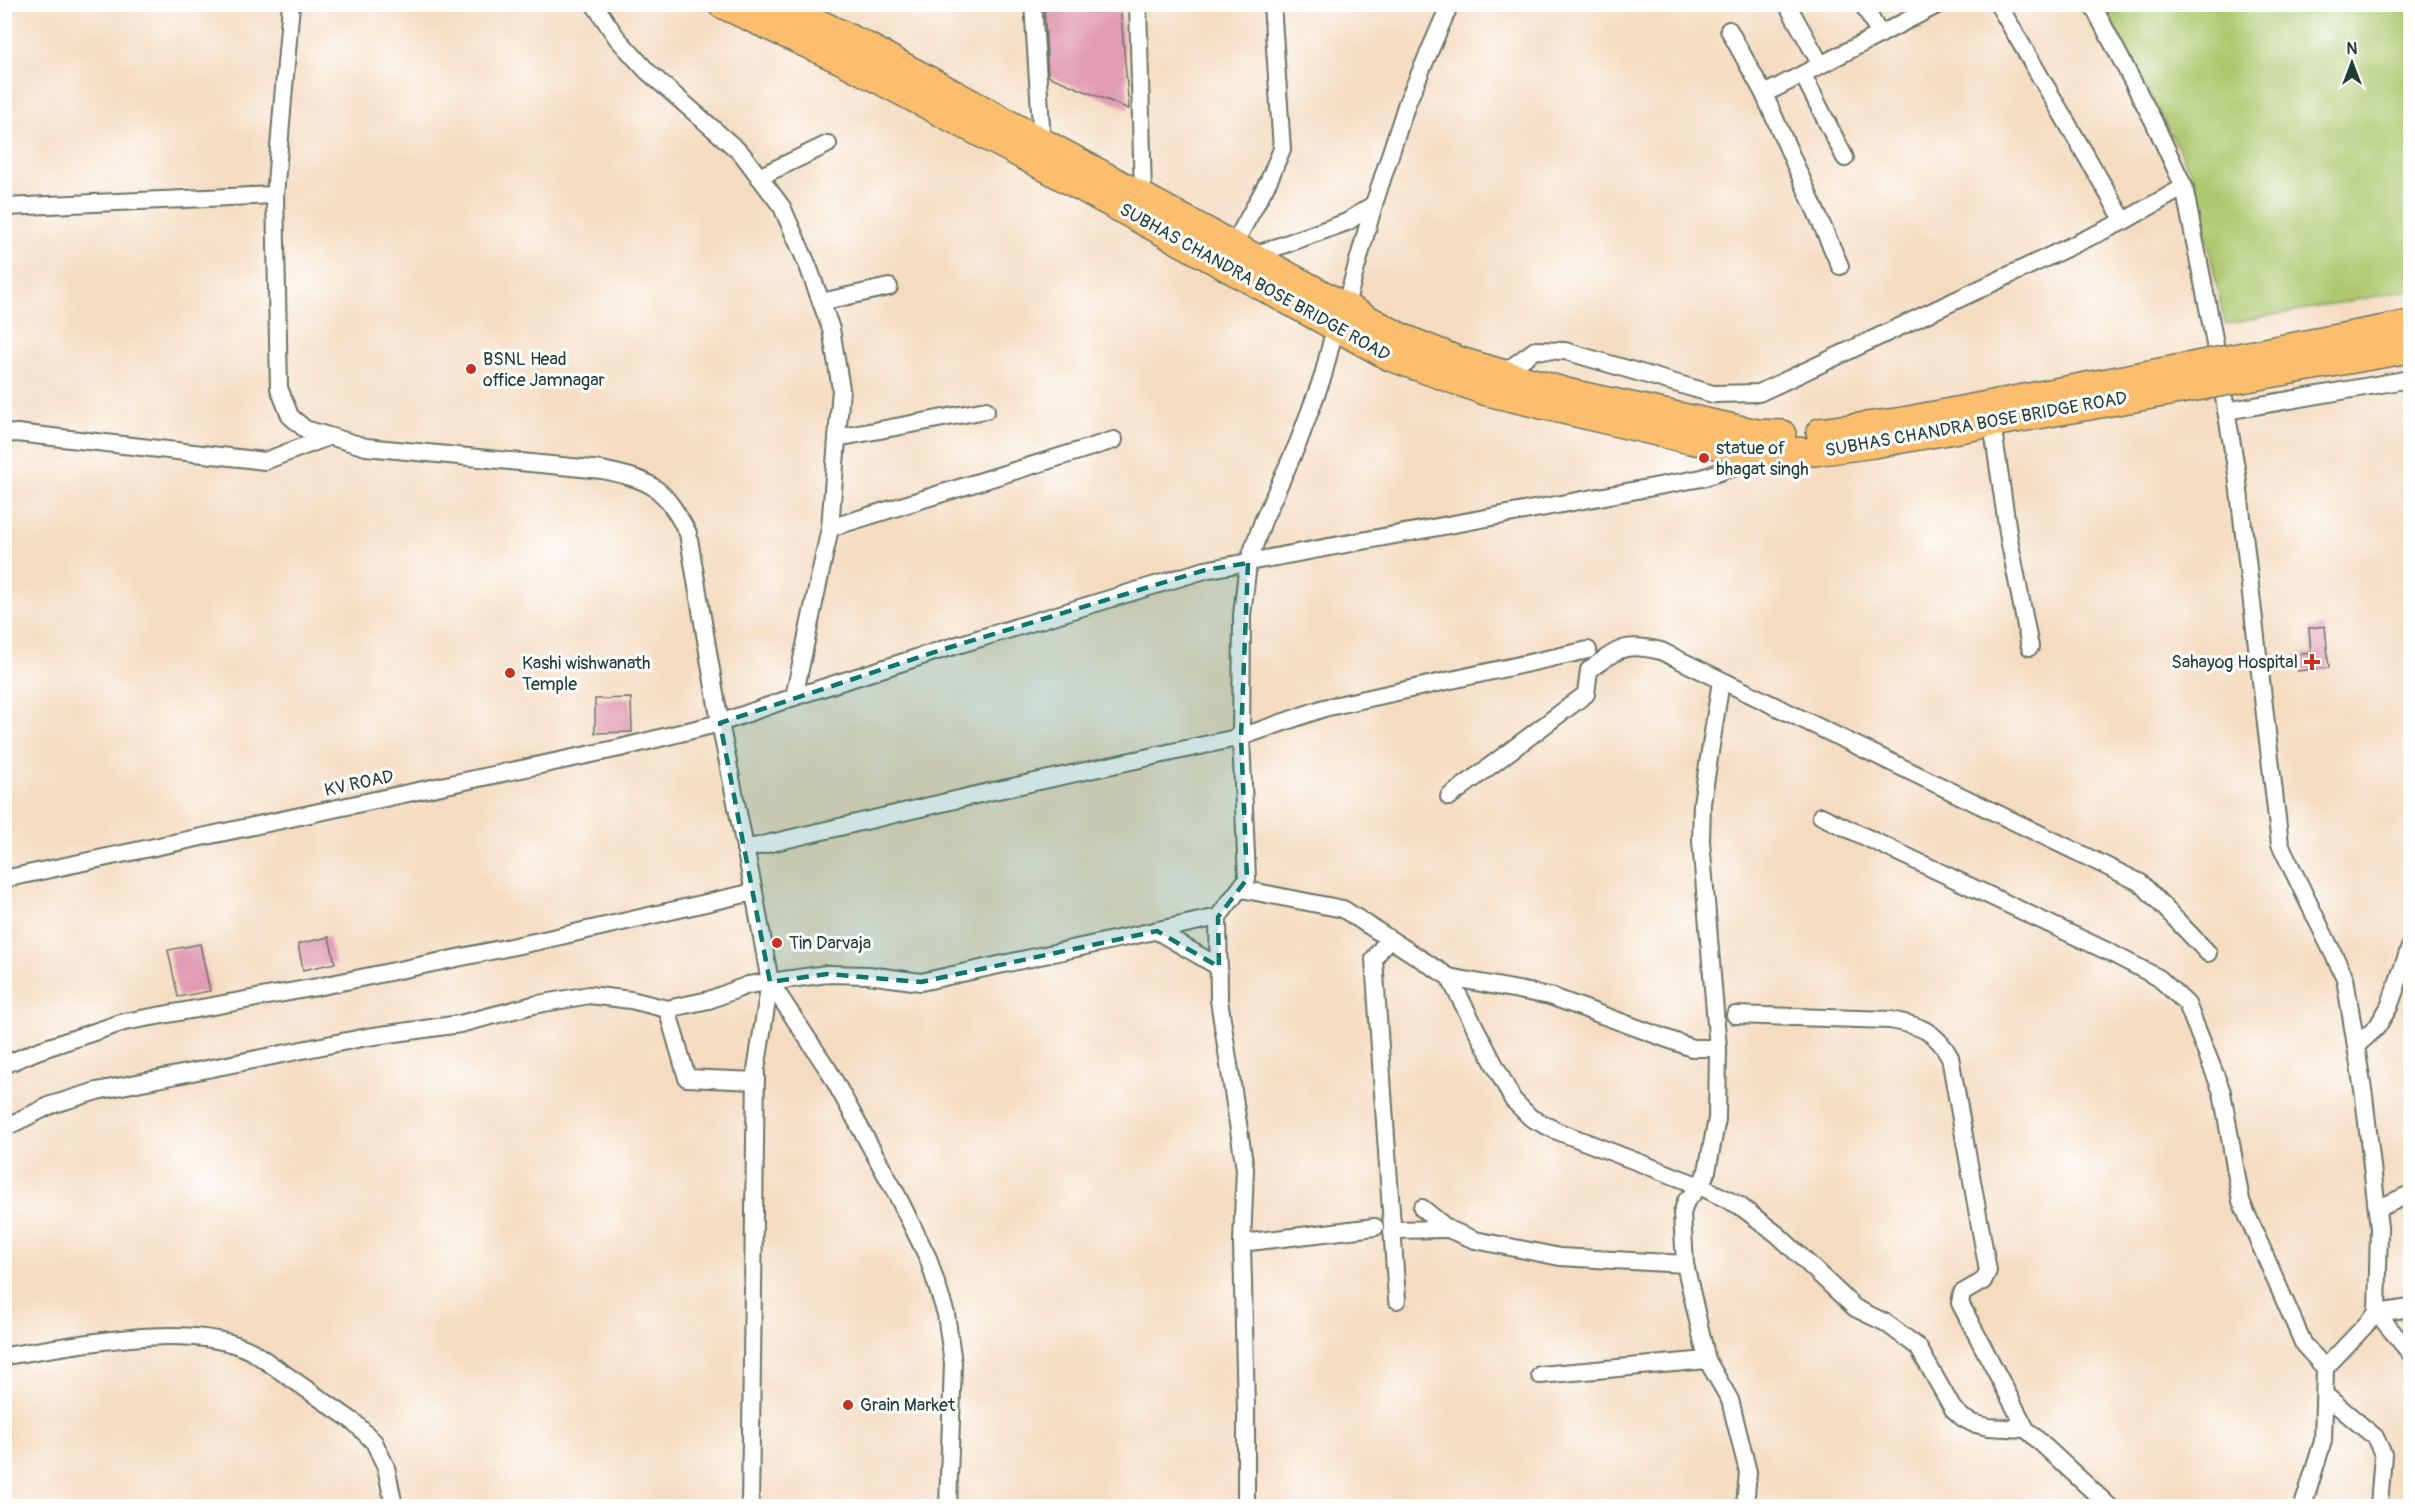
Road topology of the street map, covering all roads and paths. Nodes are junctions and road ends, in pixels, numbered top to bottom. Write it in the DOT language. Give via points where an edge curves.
graph roads {
  1 [pos="291,4"];
  2 [pos="594,4"];
  3 [pos="721,4"];
  4 [pos="779,4"];
  5 [pos="1033,4"];
  6 [pos="1138,4"];
  7 [pos="1272,4"];
  8 [pos="1450,4"];
  9 [pos="1787,4"];
  10 [pos="1863,4"];
  11 [pos="1939,4"];
  12 [pos="1998,4"];
  13 [pos="2092,4"];
  14 [pos="1729,30"];
  15 [pos="1880,35"];
  16 [pos="1821,65"];
  17 [pos="1803,75"];
  18 [pos="1764,94"];
  19 [pos="1042,141"];
  20 [pos="828,144"];
  21 [pos="1845,158"];
  22 [pos="759,177"];
  23 [pos="2184,187"];
  24 [pos="275,195"];
  25 [pos="1143,195"];
  26 [pos="1374,204"];
  27 [pos="4,207"];
  28 [pos="2124,221"];
  29 [pos="1243,251"];
  30 [pos="1840,266"];
  31 [pos="889,287"];
  32 [pos="821,302"];
  33 [pos="1340,318"];
  34 [pos="2410,324"];
  35 [pos="2410,349"];
  36 [pos="1502,374"];
  37 [pos="2178,379"];
  38 [pos="2410,379"];
  39 [pos="986,410"];
  40 [pos="2226,411"];
  41 [pos="1990,413"];
  42 [pos="4,434"];
  43 [pos="1784,435"];
  44 [pos="328,437"];
  45 [pos="837,438"];
  46 [pos="1114,440"];
  47 [pos="1763,452"];
  48 [pos="830,528"];
  49 [pos="1248,563"];
  50 [pos="2030,647"];
  51 [pos="1588,650"];
  52 [pos="1721,681"];
  53 [pos="794,697"];
  54 [pos="720,723"];
  55 [pos="1241,737"];
  56 [pos="1449,797"];
  57 [pos="1821,816"];
  58 [pos="746,849"];
  59 [pos="4,879"];
  60 [pos="1241,889"];
  61 [pos="754,892"];
  62 [pos="1218,917"];
  63 [pos="1156,931"];
  64 [pos="1388,939"];
  65 [pos="2410,947"];
  66 [pos="2208,953"];
  67 [pos="1219,967"];
  68 [pos="1449,977"];
  69 [pos="770,982"];
  70 [pos="667,1009"];
  71 [pos="1735,1015"];
  72 [pos="2356,1046"];
  73 [pos="1718,1048"];
  74 [pos="4,1065"];
  75 [pos="756,1081"];
  76 [pos="4,1128"];
  77 [pos="1700,1186"];
  78 [pos="2410,1194"];
  79 [pos="1422,1208"];
  80 [pos="2377,1209"];
  81 [pos="1375,1227"];
  82 [pos="1448,1229"];
  83 [pos="1392,1230"];
  84 [pos="1242,1243"];
  85 [pos="1685,1264"];
  86 [pos="1397,1300"];
  87 [pos="2410,1308"];
  88 [pos="2377,1313"];
  89 [pos="2410,1353"];
  90 [pos="4,1356"];
  91 [pos="1707,1360"];
  92 [pos="2325,1368"];
  93 [pos="1540,1375"];
  94 [pos="2325,1395"];
  95 [pos="2026,1429"];
  96 [pos="394,1506"];
  97 [pos="750,1506"];
  98 [pos="948,1506"];
  99 [pos="1246,1506"];
  100 [pos="1745,1506"];
  101 [pos="2109,1506"];
  102 [pos="2303,1506"];
  103 [pos="2379,1506"];
  1 -- 24 [label="street"];
  2 -- 22 [label="street" via="617,38 648,71 742,154"];
  3 -- 33 [label="main road, SUBHAS CHANDRA BOSE BRIDGE ROAD" via="845,62"];
  4 -- 19 [label="main road, SUBHAS CHANDRA BOSE BRIDGE ROAD"];
  5 -- 19 [label="street"];
  6 -- 25 [label="street"];
  7 -- 29 [label="street" via="1282,149"];
  8 -- 26 [label="street" via="1407,103"];
  9 -- 16 [label="street"];
  10 -- 15 [label="street"];
  11 -- 15 [label="street"];
  12 -- 28 [label="street"];
  13 -- 23 [label="street"];
  14 -- 18 [label="street"];
  15 -- 16 [label="street"];
  16 -- 17 [label="street"];
  17 -- 18 [label="street"];
  17 -- 21 [label="street"];
  18 -- 30 [label="street"];
  19 -- 25 [label="main road, SUBHAS CHANDRA BOSE BRIDGE ROAD"];
  20 -- 22 [label="street"];
  22 -- 32 [label="street" via="783,207"];
  23 -- 28 [label="street"];
  23 -- 40 [label="street"];
  24 -- 27 [label="street"];
  24 -- 44 [label="street" via="279,388 290,416 305,429"];
  25 -- 29 [label="main road, SUBHAS CHANDRA BOSE BRIDGE ROAD"];
  26 -- 29 [label="street" via="1347,222"];
  26 -- 33 [label="street"];
  28 -- 36 [label="street" via="1759,393 1713,394 1565,351 1534,350"];
  29 -- 33 [label="main road, SUBHAS CHANDRA BOSE BRIDGE ROAD"];
  31 -- 32 [label="street"];
  32 -- 45 [label="street" via="831,329 841,389"];
  33 -- 36 [label="main road, SUBHAS CHANDRA BOSE BRIDGE ROAD"];
  33 -- 47 [label="main road, SUBHAS CHANDRA BOSE BRIDGE ROAD" via="1390,357 1487,392 1690,440"];
  33 -- 49 [label="street" via="1298,443"];
  34 -- 37 [label="main road, bridge"];
  35 -- 37 [label="main road, bridge"];
  36 -- 43 [label="main road, SUBHAS CHANDRA BOSE BRIDGE ROAD" via="1603,401 1757,433"];
  37 -- 41 [label="main road, SUBHAS CHANDRA BOSE BRIDGE ROAD"];
  38 -- 40 [label="street"];
  39 -- 45 [label="street"];
  40 -- 72 [label="street" via="2237,474 2280,844 2344,978"];
  41 -- 43 [label="main road, SUBHAS CHANDRA BOSE BRIDGE ROAD"];
  41 -- 47 [label="main road, SUBHAS CHANDRA BOSE BRIDGE ROAD" via="1874,444 1815,452"];
  41 -- 50 [label="street"];
  42 -- 44 [label="street" via="265,461"];
  43 -- 47 [label="street, KV ROAD"];
  44 -- 54 [label="street" via="366,447 602,470 629,475 655,486 673,505 688,533"];
  45 -- 48 [label="street"];
  46 -- 48 [label="street"];
  47 -- 49 [label="street, KV ROAD" via="1702,478"];
  48 -- 53 [label="street"];
  49 -- 53 [label="street, KV ROAD" via="1171,580"];
  49 -- 55 [label="street" via="1242,615"];
  51 -- 55 [label="street" via="1324,708"];
  52 -- 56 [label="street" via="1661,651 1619,649 1589,670 1586,694"];
  52 -- 66 [label="street" via="2141,883"];
  52 -- 73 [label="street" via="1702,803 1701,841"];
  53 -- 54 [label="street, KV ROAD"];
  54 -- 58 [label="street"];
  54 -- 59 [label="street, KV ROAD" via="620,748"];
  55 -- 58 [label="street"];
  55 -- 60 [label="street" via="1247,879"];
  57 -- 92 [label="street" via="2109,952 2159,978 2187,1004 2222,1092 2241,1201 2304,1345"];
  58 -- 61 [label="street"];
  60 -- 62 [label="street"];
  60 -- 64 [label="street" via="1343,909"];
  61 -- 69 [label="street"];
  61 -- 74 [label="street" via="317,987 124,1022"];
  62 -- 63 [label="street"];
  62 -- 67 [label="street"];
  63 -- 67 [label="street"];
  63 -- 69 [label="street" via="921,982 827,974"];
  64 -- 68 [label="street"];
  64 -- 83 [label="street" via="1374,959"];
  65 -- 72 [label="street" via="2389,1007 2377,1027"];
  67 -- 84 [label="street" via="1219,1000 1245,1169"];
  68 -- 73 [label="street" via="1550,996 1692,1048"];
  68 -- 77 [label="street" via="1513,1100 1531,1118 1550,1129"];
  69 -- 70 [label="street"];
  69 -- 75 [label="street"];
  69 -- 98 [label="street" via="829,1071 932,1269 946,1314 953,1363"];
  70 -- 75 [label="street" via="687,1078"];
  70 -- 76 [label="street" via="589,995 533,1005 460,1024 367,1036 97,1091 51,1105"];
  71 -- 95 [label="street" via="1890,1020 1935,1035 1942,1043 1950,1057 1988,1271 1983,1281 1962,1293 1959,1300"];
  72 -- 80 [label="street"];
  73 -- 77 [label="street" via="1717,1119 1711,1156"];
  75 -- 97 [label="street"];
  77 -- 85 [label="street" via="1683,1207"];
  77 -- 95 [label="street" via="1760,1219 1855,1308 1886,1323 1918,1347 1953,1409 1963,1418 1988,1427"];
  78 -- 80 [label="street"];
  79 -- 82 [label="street"];
  80 -- 88 [label="street"];
  81 -- 84 [label="street"];
  82 -- 83 [label="street"];
  82 -- 85 [label="street" via="1475,1240 1560,1257"];
  83 -- 86 [label="street"];
  84 -- 99 [label="street"];
  85 -- 91 [label="street"];
  87 -- 88 [label="street"];
  88 -- 89 [label="street"];
  88 -- 92 [label="street"];
  90 -- 96 [label="street" via="131,1339 201,1338 238,1344 354,1422 374,1442 386,1467"];
  91 -- 93 [label="street"];
  91 -- 100 [label="street" via="1730,1400 1748,1472"];
  92 -- 94 [label="street"];
  94 -- 102 [label="street" via="2323,1441"];
  94 -- 103 [label="street" via="2374,1437 2383,1454"];
  95 -- 101 [label="street"];
}
